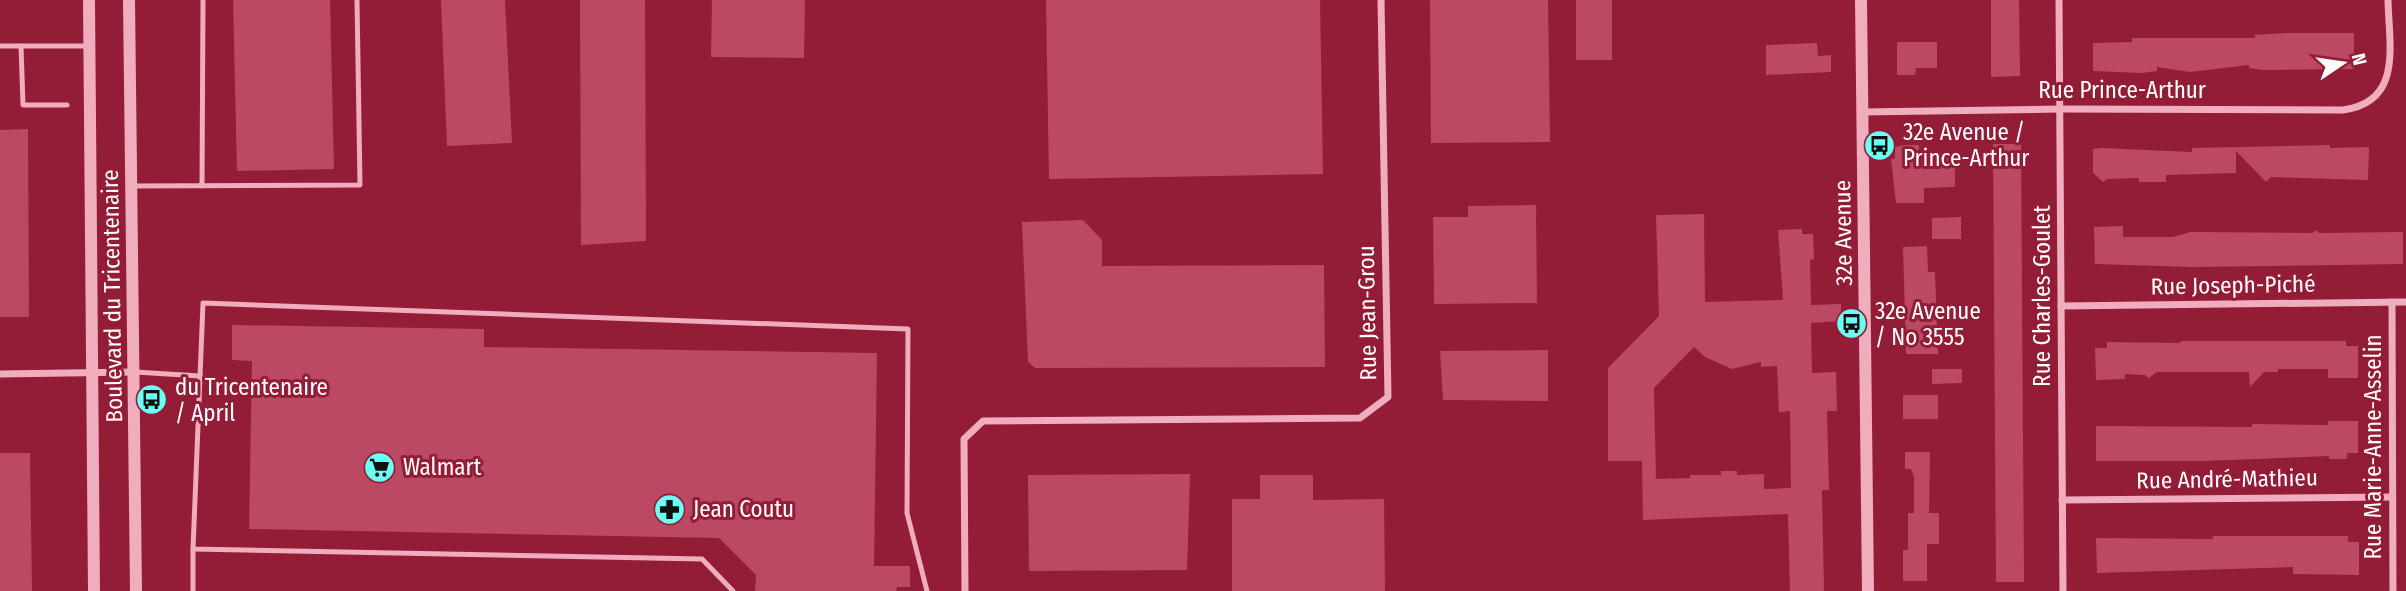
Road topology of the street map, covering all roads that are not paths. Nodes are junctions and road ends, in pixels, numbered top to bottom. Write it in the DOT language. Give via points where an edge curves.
graph roads {
  1 [pos="89,0"];
  2 [pos="129,0"];
  3 [pos="203,0"];
  4 [pos="358,0"];
  5 [pos="1381,0"];
  6 [pos="1861,0"];
  7 [pos="2059,0"];
  8 [pos="2388,0"];
  9 [pos="0,46"];
  10 [pos="21,46"];
  11 [pos="89,46"];
  12 [pos="67,105"];
  13 [pos="2060,109"];
  14 [pos="1863,112"];
  15 [pos="132,186"];
  16 [pos="202,186"];
  17 [pos="2392,302"];
  18 [pos="2406,302"];
  19 [pos="2061,306"];
  20 [pos="135,372"];
  21 [pos="91,373"];
  22 [pos="0,374"];
  23 [pos="200,376"];
  24 [pos="2392,497"];
  25 [pos="2062,500"];
  26 [pos="193,549"];
  27 [pos="94,591"];
  28 [pos="136,591"];
  29 [pos="193,591"];
  30 [pos="733,591"];
  31 [pos="928,591"];
  32 [pos="965,591"];
  33 [pos="1868,591"];
  34 [pos="2063,591"];
  35 [pos="2393,591"];
  1 -- 11 [label="street, Boulevard du Tricentenaire"];
  2 -- 15 [label="street, Boulevard du Tricentenaire"];
  3 -- 16 [label="lane"];
  4 -- 16 [label="lane" via="360,185"];
  5 -- 32 [label="street, Rue Jean-Grou" via="1388,397 1360,418 983,421 964,439"];
  6 -- 14 [label="street, 32e Avenue"];
  7 -- 13 [label="street, Rue Charles-Goulet"];
  8 -- 13 [label="street, Rue Prince-Arthur" via="2386,80 2378,96 2361,108"];
  9 -- 10 [label="lane"];
  10 -- 11 [label="lane"];
  10 -- 12 [label="lane" via="23,105"];
  11 -- 21 [label="street, Boulevard du Tricentenaire"];
  13 -- 14 [label="street, Rue Prince-Arthur"];
  13 -- 19 [label="street, Rue Charles-Goulet"];
  14 -- 33 [label="street, 32e Avenue"];
  15 -- 16 [label="lane"];
  15 -- 20 [label="street, Boulevard du Tricentenaire"];
  17 -- 18 [label="street, Rue Joseph-Piché"];
  17 -- 19 [label="street, Rue Joseph-Piché"];
  17 -- 24 [label="street, Rue Marie-Anne-Asselin"];
  19 -- 25 [label="street, Rue Charles-Goulet"];
  20 -- 21 [label="street"];
  20 -- 23 [label="lane"];
  20 -- 28 [label="street, Boulevard du Tricentenaire"];
  21 -- 22 [label="street"];
  21 -- 27 [label="street, Boulevard du Tricentenaire"];
  23 -- 26 [label="lane"];
  23 -- 31 [label="lane" via="203,303 908,329 907,513"];
  24 -- 25 [label="street, Rue André-Mathieu"];
  24 -- 35 [label="street, Rue Marie-Anne-Asselin"];
  25 -- 34 [label="street, Rue Charles-Goulet"];
  26 -- 29 [label="lane"];
  26 -- 30 [label="lane" via="702,559"];
}
